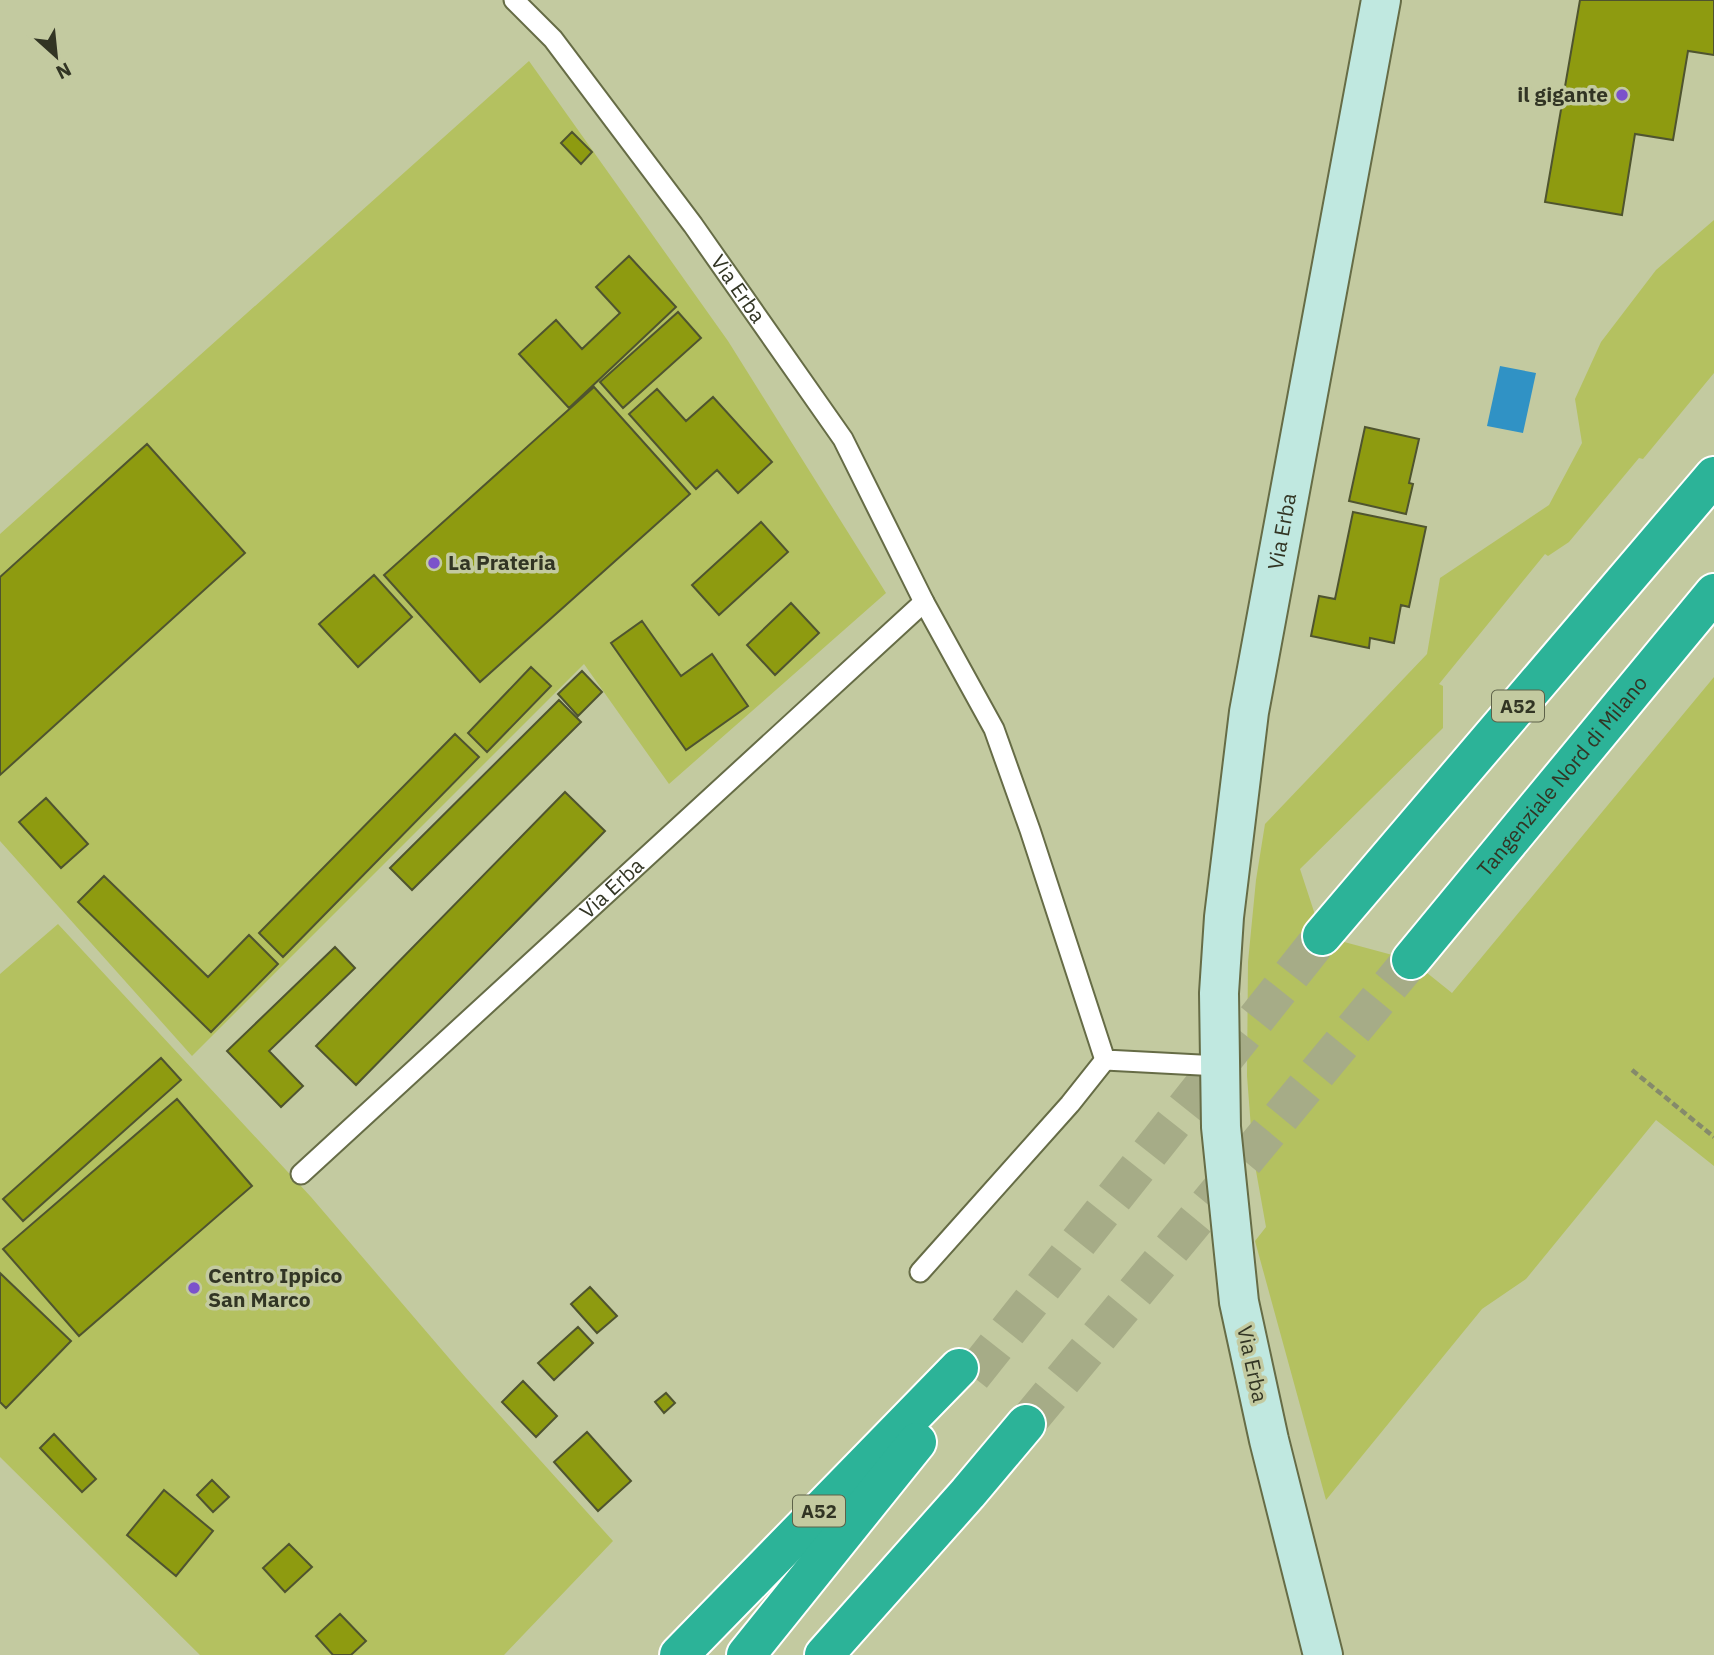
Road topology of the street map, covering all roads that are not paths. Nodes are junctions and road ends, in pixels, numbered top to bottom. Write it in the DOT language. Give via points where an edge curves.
graph roads {
  1 [pos="514,0"];
  2 [pos="1381,0"];
  3 [pos="1714,476"];
  4 [pos="1714,593"];
  5 [pos="924,602"];
  6 [pos="1322,936"];
  7 [pos="1411,960"];
  8 [pos="1105,1060"];
  9 [pos="1219,1066"];
  10 [pos="301,1174"];
  11 [pos="920,1272"];
  12 [pos="1026,1424"];
  13 [pos="968,1493"];
  14 [pos="679,1655"];
  15 [pos="746,1655"];
  16 [pos="824,1655"];
  17 [pos="854,1655"];
  18 [pos="1323,1655"];
  1 -- 5 [label="lane, Via Erba" via="553,38 677,203 843,439"];
  2 -- 9 [label="main road, Via Erba" via="1249,712 1224,917"];
  3 -- 6 [label="highway, A52"];
  4 -- 7 [label="highway, Tangenziale Nord di Milano"];
  5 -- 8 [label="lane, Via Erba" via="994,729"];
  5 -- 10 [label="lane, Via Erba"];
  8 -- 9 [label="lane"];
  8 -- 11 [label="lane"];
  9 -- 18 [label="main road, Via Erba" via="1225,1180 1239,1302"];
  12 -- 13 [label="highway"];
  13 -- 16 [label="highway"];
  13 -- 17 [label="highway"];
  14 -- 15 [label="highway, A52" via="966,1372"];
}
